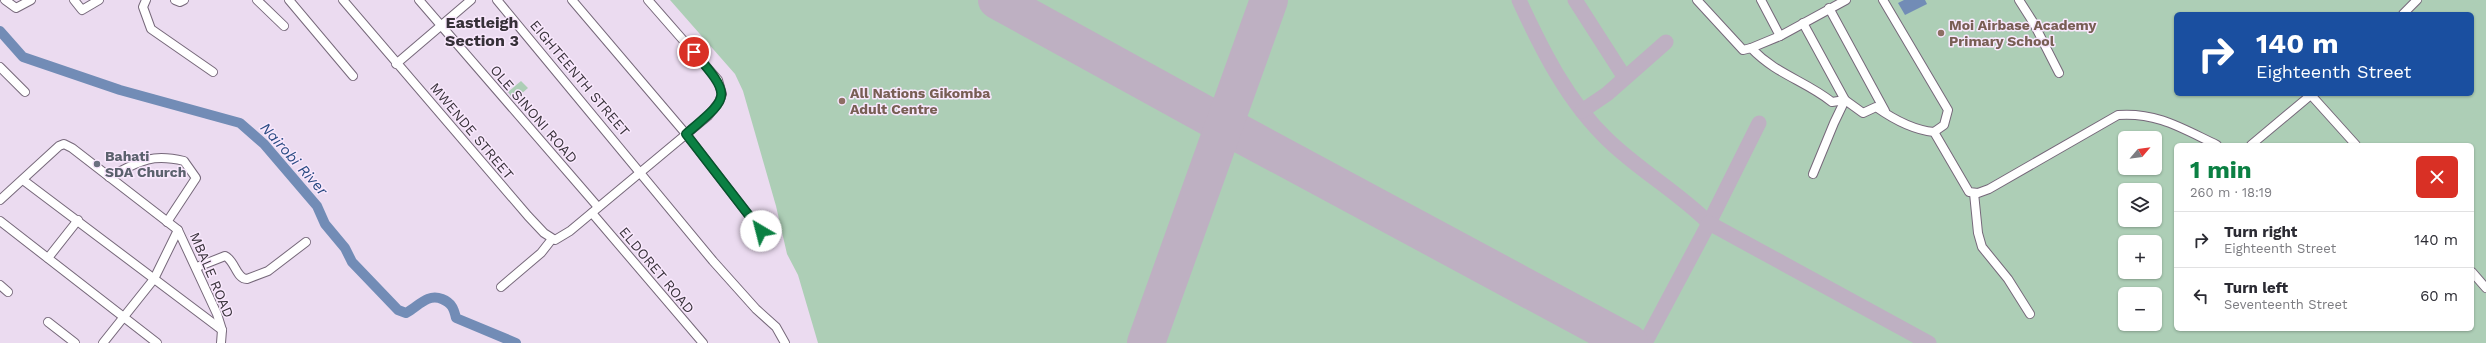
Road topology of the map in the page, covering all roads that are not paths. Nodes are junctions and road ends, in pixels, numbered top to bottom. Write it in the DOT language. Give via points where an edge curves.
graph roads {
  1 [pos="5,0"];
  2 [pos="31,0"];
  3 [pos="74,0"];
  4 [pos="99,0"];
  5 [pos="146,0"];
  6 [pos="175,0"];
  7 [pos="184,0"];
  8 [pos="257,0"];
  9 [pos="289,0"];
  10 [pos="343,0"];
  11 [pos="419,0"];
  12 [pos="471,0"];
  13 [pos="497,0"];
  14 [pos="572,0"];
  15 [pos="648,0"];
  16 [pos="1698,0"];
  17 [pos="1761,0"];
  18 [pos="1846,0"];
  19 [pos="1882,0"];
  20 [pos="2019,0"];
  21 [pos="2417,0"];
  22 [pos="1829,8"];
  23 [pos="2405,12"];
  24 [pos="1803,23"];
  25 [pos="284,26"];
  26 [pos="440,26"];
  27 [pos="1780,36"];
  28 [pos="1751,48"];
  29 [pos="396,64"];
  30 [pos="0,67"];
  31 [pos="213,72"];
  32 [pos="2059,74"];
  33 [pos="353,76"];
  34 [pos="25,92"];
  35 [pos="2311,96"];
  36 [pos="2313,96"];
  37 [pos="1845,100"];
  38 [pos="1891,118"];
  39 [pos="1934,132"];
  40 [pos="686,134"];
  41 [pos="2213,143"];
  42 [pos="2253,143"];
  43 [pos="2354,143"];
  44 [pos="641,172"];
  45 [pos="1813,174"];
  46 [pos="109,177"];
  47 [pos="23,180"];
  48 [pos="1974,192"];
  49 [pos="0,200"];
  50 [pos="595,210"];
  51 [pos="78,220"];
  52 [pos="0,221"];
  53 [pos="166,222"];
  54 [pos="178,230"];
  55 [pos="761,231"];
  56 [pos="552,239"];
  57 [pos="306,242"];
  58 [pos="48,258"];
  59 [pos="197,267"];
  60 [pos="2474,274"];
  61 [pos="154,279"];
  62 [pos="0,286"];
  63 [pos="502,287"];
  64 [pos="2486,288"];
  65 [pos="8,292"];
  66 [pos="2030,314"];
  67 [pos="125,317"];
  68 [pos="48,322"];
  69 [pos="222,330"];
  70 [pos="75,343"];
  71 [pos="103,343"];
  72 [pos="157,343"];
  73 [pos="221,343"];
  74 [pos="703,343"];
  75 [pos="785,343"];
  1 -- 2 [label="street" via="16,8"];
  3 -- 4 [label="street" via="82,10"];
  5 -- 31 [label="street" via="143,7 151,29"];
  6 -- 7 [label="street"];
  8 -- 25 [label="street"];
  9 -- 33 [label="street"];
  10 -- 29 [label="street, MWENDE STREET"];
  11 -- 26 [label="street, OLE SINONI ROAD"];
  12 -- 26 [label="street"];
  13 -- 44 [label="street, EIGHTEENTH STREET"];
  14 -- 40 [label="street"];
  15 -- 40 [label="street" via="718,80 722,94 711,112"];
  16 -- 28 [label="street" via="1743,50"];
  17 -- 27 [label="street"];
  18 -- 22 [label="street"];
  19 -- 39 [label="street" via="1948,110 1944,125"];
  20 -- 32 [label="street"];
  21 -- 23 [label="street"];
  22 -- 24 [label="street"];
  22 -- 38 [label="street" via="1882,107"];
  24 -- 27 [label="street"];
  24 -- 37 [label="street"];
  26 -- 29 [label="street"];
  26 -- 50 [label="street, OLE SINONI ROAD"];
  27 -- 28 [label="street"];
  28 -- 37 [label="street" via="1778,71 1820,92 1832,102"];
  29 -- 56 [label="street, MWENDE STREET" via="528,216"];
  30 -- 34 [label="street"];
  35 -- 42 [label="street"];
  36 -- 43 [label="street"];
  37 -- 38 [label="street" via="1863,113 1876,107"];
  37 -- 45 [label="street"];
  38 -- 39 [label="street"];
  39 -- 48 [label="street" via="1964,185 1969,192"];
  40 -- 44 [label="street"];
  40 -- 55 [label="street"];
  41 -- 48 [label="street" via="2154,116 2137,113 2118,115 1989,189"];
  44 -- 50 [label="street"];
  44 -- 75 [label="street, EIGHTEENTH STREET" via="713,261 776,327"];
  46 -- 47 [label="street, MBALE ROAD" via="64,144"];
  46 -- 53 [label="street, MBALE ROAD"];
  46 -- 53 [label="street" via="144,159 168,157 184,161 196,178"];
  47 -- 49 [label="street, MBALE ROAD"];
  47 -- 51 [label="street"];
  48 -- 66 [label="street" via="1982,247 2008,279"];
  50 -- 56 [label="street" via="559,238"];
  50 -- 74 [label="street, ELDORET ROAD"];
  51 -- 58 [label="street"];
  51 -- 61 [label="street"];
  52 -- 58 [label="street"];
  53 -- 54 [label="street, MBALE ROAD"];
  54 -- 59 [label="street, MBALE ROAD"];
  54 -- 61 [label="street"];
  56 -- 63 [label="street" via="541,253"];
  57 -- 59 [label="street" via="268,271 247,279 240,276 230,259 225,256"];
  58 -- 67 [label="street"];
  59 -- 69 [label="street, MBALE ROAD"];
  60 -- 64 [label="street"];
  61 -- 67 [label="street"];
  61 -- 69 [label="street"];
  62 -- 65 [label="street"];
  67 -- 71 [label="street"];
  67 -- 72 [label="street"];
  68 -- 70 [label="street"];
  69 -- 73 [label="street, MBALE ROAD"];
}
